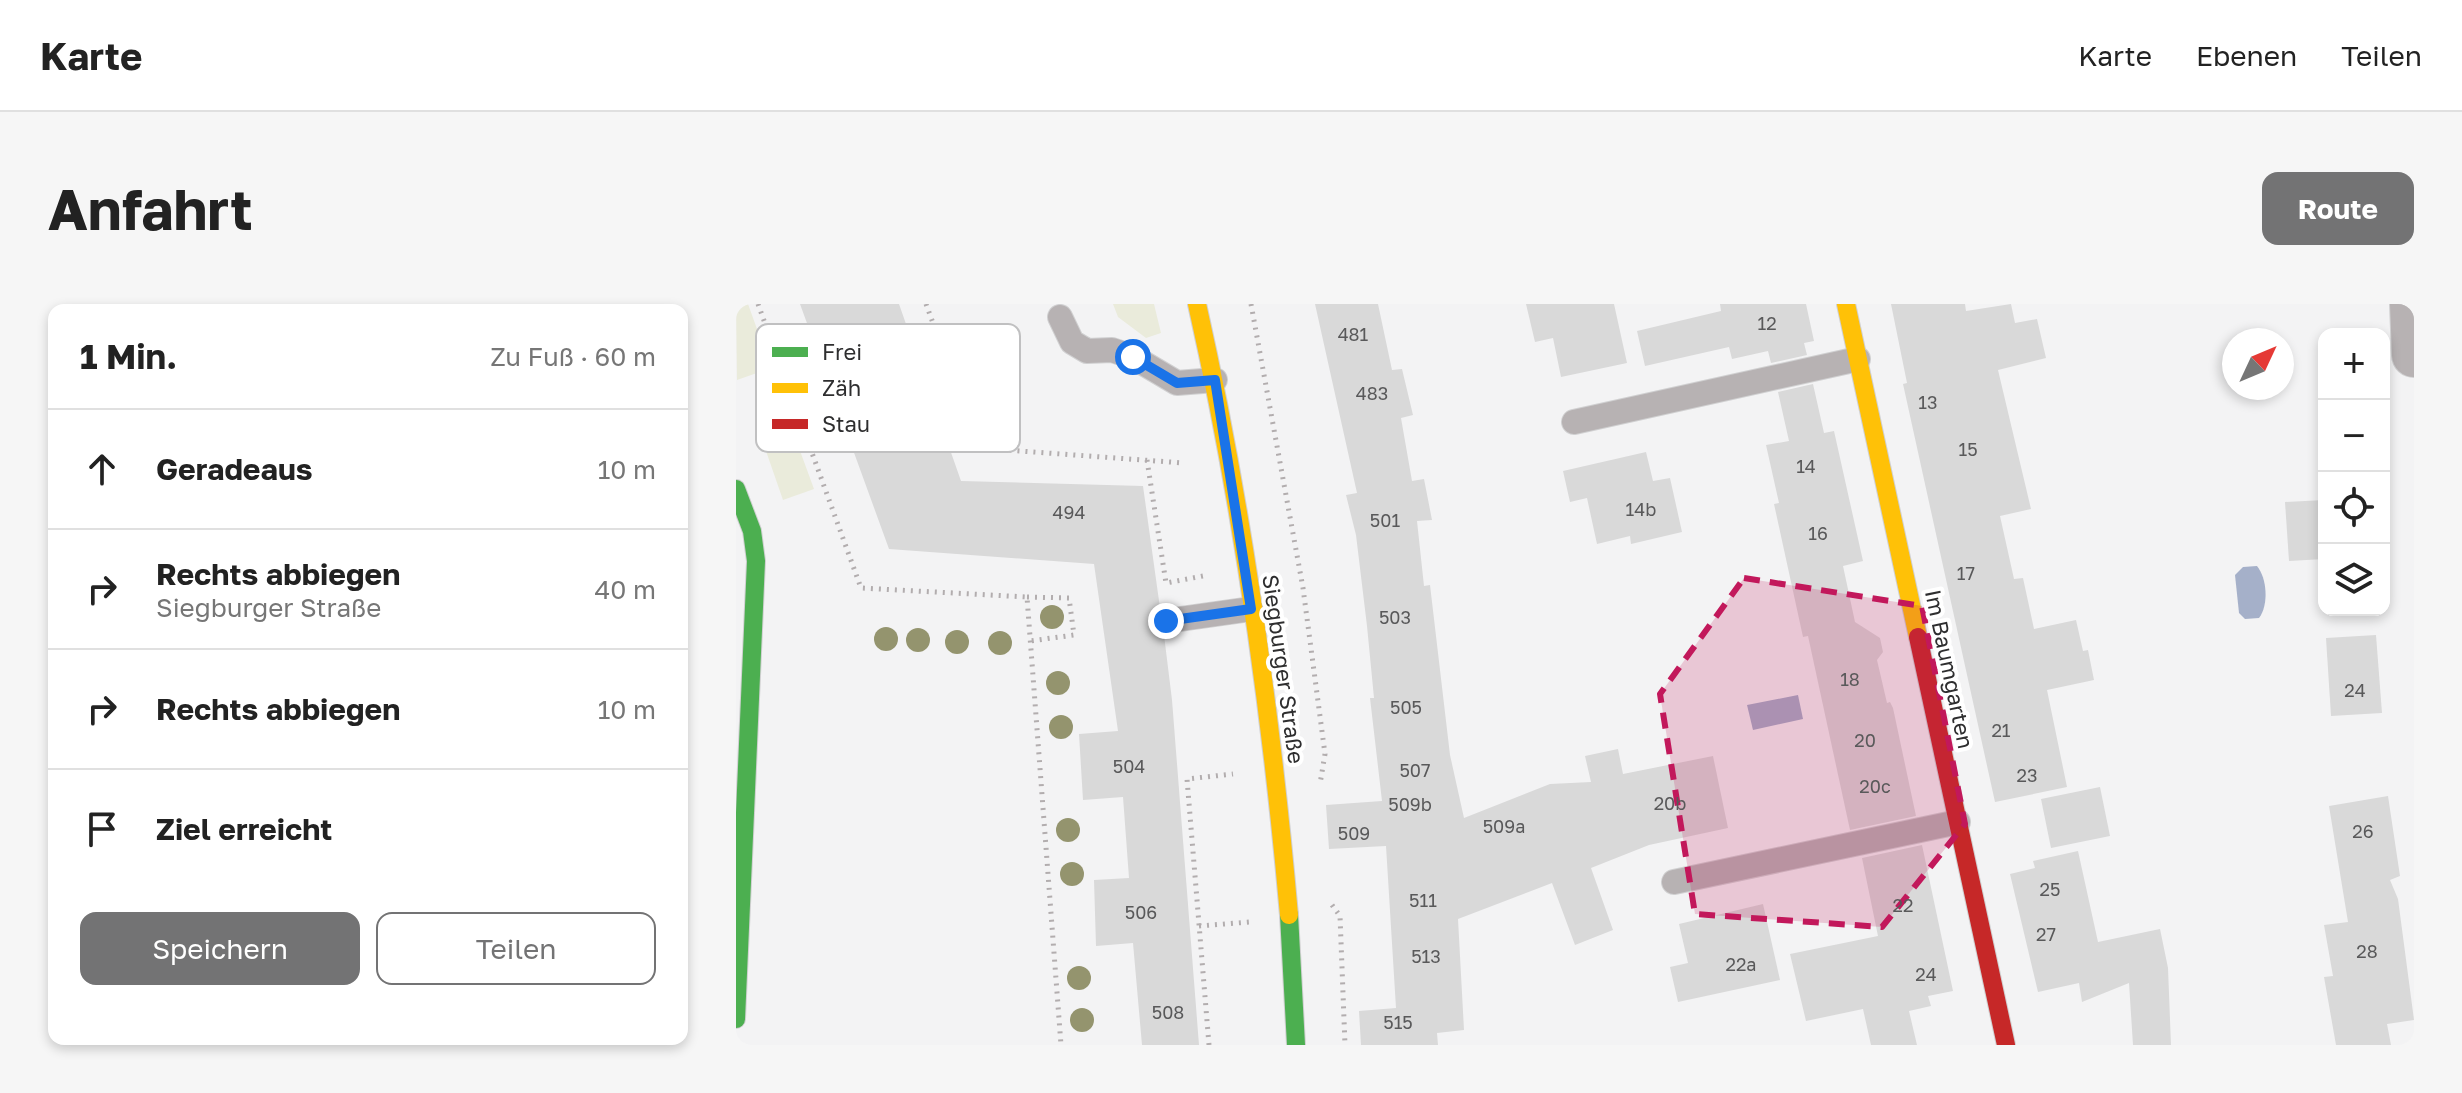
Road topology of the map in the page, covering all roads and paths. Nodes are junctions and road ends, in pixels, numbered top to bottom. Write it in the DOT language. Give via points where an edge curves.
graph roads {
  1 [pos="758,304"];
  2 [pos="926,304"];
  3 [pos="1197,304"];
  4 [pos="1251,304"];
  5 [pos="1846,304"];
  6 [pos="2412,304"];
  7 [pos="1060,317"];
  8 [pos="765,324"];
  9 [pos="933,324"];
  10 [pos="2414,355"];
  11 [pos="1858,359"];
  12 [pos="1215,380"];
  13 [pos="1574,422"];
  14 [pos="1020,451"];
  15 [pos="812,452"];
  16 [pos="1147,460"];
  17 [pos="1196,464"];
  18 [pos="736,489"];
  19 [pos="1217,574"];
  20 [pos="1027,597"];
  21 [pos="1251,609"];
  22 [pos="1166,621"];
  23 [pos="1030,641"];
  24 [pos="1324,769"];
  25 [pos="1242,773"];
  26 [pos="1958,822"];
  27 [pos="1674,882"];
  28 [pos="1251,922"];
  29 [pos="1199,926"];
  30 [pos="736,1019"];
  31 [pos="1061,1045"];
  32 [pos="1209,1045"];
  33 [pos="1296,1045"];
  34 [pos="2006,1045"];
  1 -- 8 [label="path"];
  2 -- 9 [label="path"];
  3 -- 12 [label="street, Siegburger Straße"];
  4 -- 24 [label="path" via="1303,588"];
  5 -- 11 [label="street, Im Baumgarten"];
  6 -- 10 [label="street"];
  7 -- 12 [label="lane" via="1072,342 1087,351 1112,350 1133,357 1177,383"];
  11 -- 13 [label="lane"];
  11 -- 26 [label="street, Im Baumgarten"];
  12 -- 21 [label="street, Siegburger Straße"];
  14 -- 16 [label="path"];
  15 -- 20 [label="path" via="861,588"];
  16 -- 17 [label="path"];
  16 -- 19 [label="path" via="1166,583"];
  18 -- 30 [label="street" via="752,531 756,561"];
  20 -- 23 [label="path"];
  20 -- 23 [label="path" via="1069,598 1074,635"];
  21 -- 22 [label="lane"];
  21 -- 33 [label="street, Siegburger Straße" via="1284,863"];
  23 -- 31 [label="path"];
  25 -- 29 [label="path" via="1187,779"];
  26 -- 27 [label="lane"];
  26 -- 34 [label="street, Im Baumgarten"];
  28 -- 29 [label="path"];
  29 -- 32 [label="path"];
}
